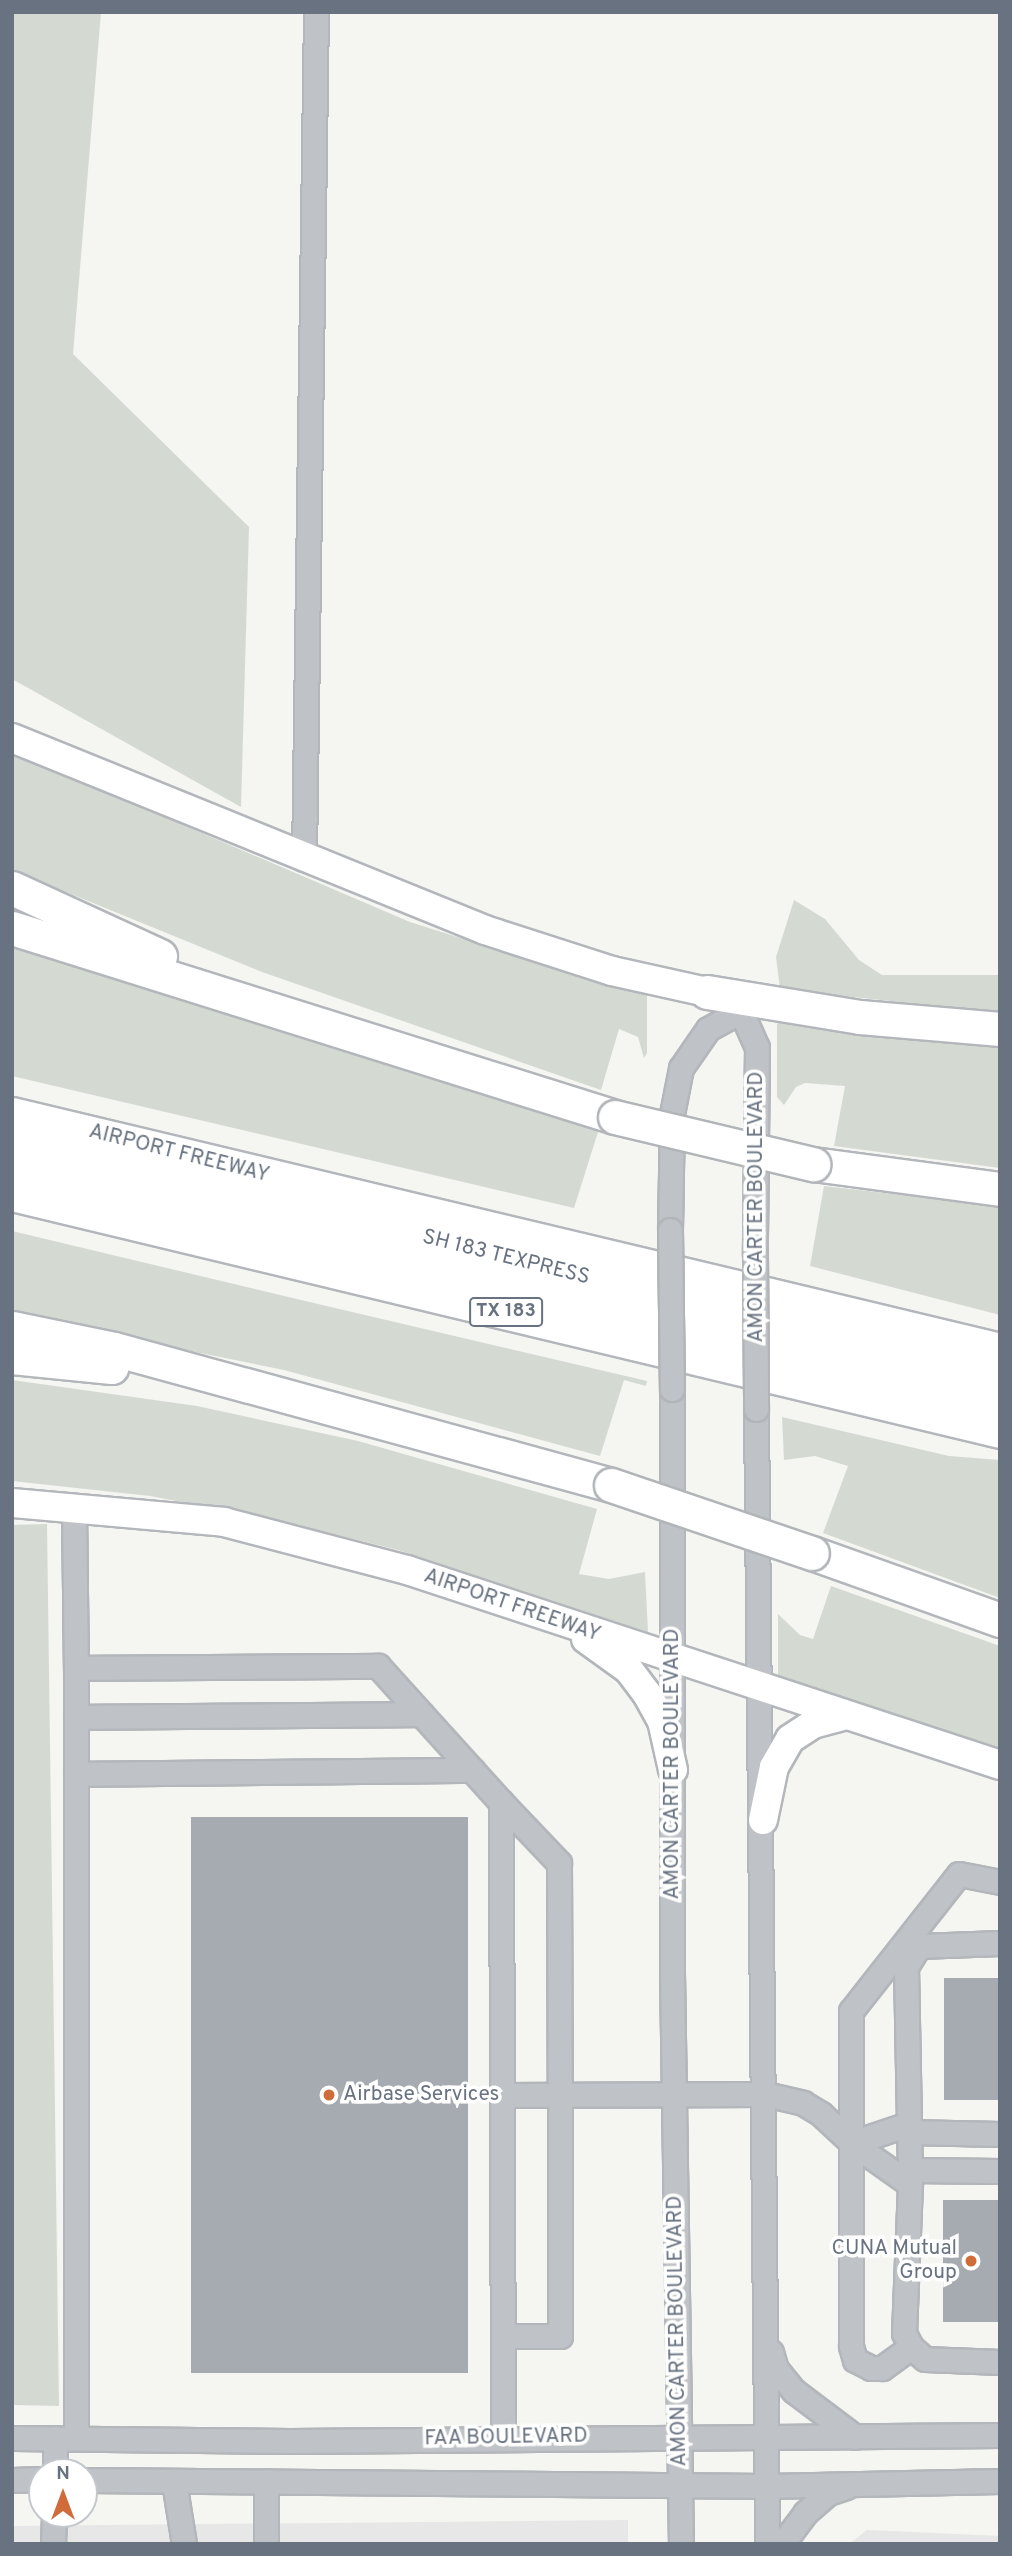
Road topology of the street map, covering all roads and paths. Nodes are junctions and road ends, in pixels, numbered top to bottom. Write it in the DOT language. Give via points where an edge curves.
graph roads {
  1 [pos="316,12"];
  2 [pos="12,738"];
  3 [pos="304,859"];
  4 [pos="12,888"];
  5 [pos="12,928"];
  6 [pos="707,992"];
  7 [pos="253,1002"];
  8 [pos="752,1006"];
  9 [pos="1000,1029"];
  10 [pos="12,1114"];
  11 [pos="12,1139"];
  12 [pos="12,1166"];
  13 [pos="1000,1189"];
  14 [pos="12,1194"];
  15 [pos="12,1328"];
  16 [pos="1000,1350"];
  17 [pos="12,1357"];
  18 [pos="1000,1377"];
  19 [pos="1000,1403"];
  20 [pos="360,1413"];
  21 [pos="1000,1431"];
  22 [pos="12,1503"];
  23 [pos="74,1509"];
  24 [pos="1000,1620"];
  25 [pos="564,1623"];
  26 [pos="674,1660"];
  27 [pos="76,1668"];
  28 [pos="759,1689"];
  29 [pos="421,1714"];
  30 [pos="843,1716"];
  31 [pos="76,1717"];
  32 [pos="1000,1765"];
  33 [pos="472,1770"];
  34 [pos="673,1770"];
  35 [pos="76,1774"];
  36 [pos="501,1802"];
  37 [pos="763,1820"];
  38 [pos="1000,1882"];
  39 [pos="1000,1943"];
  40 [pos="765,2094"];
  41 [pos="502,2095"];
  42 [pos="560,2095"];
  43 [pos="674,2095"];
  44 [pos="908,2128"];
  45 [pos="1000,2134"];
  46 [pos="852,2143"];
  47 [pos="1000,2171"];
  48 [pos="910,2177"];
  49 [pos="503,2336"];
  50 [pos="768,2344"];
  51 [pos="911,2347"];
  52 [pos="1000,2362"];
  53 [pos="1000,2435"];
  54 [pos="679,2437"];
  55 [pos="855,2437"];
  56 [pos="12,2438"];
  57 [pos="66,2438"];
  58 [pos="503,2439"];
  59 [pos="767,2439"];
  60 [pos="60,2458"];
  61 [pos="98,2480"];
  62 [pos="266,2481"];
  63 [pos="1000,2481"];
  64 [pos="174,2482"];
  65 [pos="680,2483"];
  66 [pos="859,2483"];
  67 [pos="767,2486"];
  68 [pos="184,2544"];
  69 [pos="265,2544"];
  70 [pos="681,2544"];
  71 [pos="767,2544"];
  72 [pos="782,2544"];
  1 -- 3 [label="street"];
  2 -- 3 [label="main road"];
  3 -- 6 [label="main road" via="485,930 612,971"];
  4 -- 7 [label="highway"];
  5 -- 7 [label="highway"];
  6 -- 8 [label="highway"];
  7 -- 13 [label="highway, bridge" via="615,1117 813,1164"];
  8 -- 9 [label="highway"];
  8 -- 26 [label="street, AMON CARTER BOULEVARD, bridge" via="715,1023 693,1045 677,1082 671,1114"];
  8 -- 28 [label="street, AMON CARTER BOULEVARD, bridge" via="758,1056"];
  10 -- 16 [label="highway, AIRPORT FREEWAY"];
  11 -- 18 [label="highway, SH 183 TEXPRESS"];
  12 -- 19 [label="highway, SH 183 TEXPRESS"];
  14 -- 21 [label="highway, TX 183"];
  15 -- 20 [label="highway" via="114,1349"];
  17 -- 20 [label="highway" via="172,1376"];
  20 -- 24 [label="highway, bridge" via="611,1485"];
  22 -- 23 [label="main road, AIRPORT FREEWAY"];
  23 -- 25 [label="main road, AIRPORT FREEWAY" via="224,1522 407,1570"];
  23 -- 27 [label="street"];
  25 -- 26 [label="main road, AIRPORT FREEWAY"];
  25 -- 34 [label="main road" via="629,1670 641,1686 662,1721"];
  26 -- 28 [label="main road, AIRPORT FREEWAY"];
  26 -- 34 [label="street, AMON CARTER BOULEVARD"];
  27 -- 29 [label="street" via="378,1666"];
  27 -- 31 [label="street"];
  28 -- 30 [label="main road, AIRPORT FREEWAY"];
  28 -- 37 [label="street, AMON CARTER BOULEVARD"];
  29 -- 31 [label="street"];
  29 -- 33 [label="street"];
  30 -- 32 [label="main road, AIRPORT FREEWAY"];
  30 -- 37 [label="main road" via="813,1724 790,1739 774,1767"];
  31 -- 35 [label="street"];
  33 -- 35 [label="street"];
  33 -- 36 [label="street"];
  34 -- 43 [label="street, AMON CARTER BOULEVARD"];
  35 -- 57 [label="street"];
  36 -- 41 [label="street"];
  36 -- 42 [label="street" via="559,1863"];
  37 -- 40 [label="street, AMON CARTER BOULEVARD"];
  38 -- 46 [label="street" via="959,1874 855,2003 851,2011"];
  39 -- 44 [label="street" via="928,1943 911,1952 906,1968"];
  40 -- 43 [label="street"];
  40 -- 46 [label="street" via="803,2103"];
  40 -- 50 [label="street, AMON CARTER BOULEVARD"];
  41 -- 42 [label="street"];
  41 -- 49 [label="street"];
  42 -- 43 [label="street"];
  42 -- 49 [label="street" via="560,2336"];
  43 -- 54 [label="street, AMON CARTER BOULEVARD"];
  44 -- 45 [label="street"];
  44 -- 46 [label="street"];
  44 -- 48 [label="street"];
  46 -- 48 [label="street"];
  46 -- 51 [label="street" via="851,2346 855,2360 882,2368"];
  47 -- 48 [label="street"];
  48 -- 51 [label="street" via="904,2333"];
  49 -- 58 [label="street"];
  50 -- 55 [label="street" via="776,2369 794,2391"];
  50 -- 59 [label="street, AMON CARTER BOULEVARD"];
  51 -- 52 [label="street" via="940,2362"];
  53 -- 55 [label="street, FAA BOULEVARD"];
  54 -- 58 [label="street, FAA BOULEVARD"];
  54 -- 59 [label="street, FAA BOULEVARD"];
  54 -- 65 [label="street, AMON CARTER BOULEVARD"];
  55 -- 59 [label="street, FAA BOULEVARD"];
  56 -- 57 [label="street, FAA BOULEVARD"];
  57 -- 58 [label="street, FAA BOULEVARD"];
  57 -- 60 [label="street"];
  59 -- 67 [label="street, AMON CARTER BOULEVARD"];
  61 -- 64 [label="street, FAA BOULEVARD"];
  62 -- 64 [label="street, FAA BOULEVARD"];
  62 -- 65 [label="street, FAA BOULEVARD"];
  62 -- 69 [label="street"];
  63 -- 66 [label="street, FAA BOULEVARD"];
  64 -- 68 [label="street"];
  65 -- 67 [label="street, FAA BOULEVARD"];
  65 -- 70 [label="street, AMON CARTER BOULEVARD"];
  66 -- 67 [label="street, FAA BOULEVARD"];
  66 -- 72 [label="street" via="828,2493 805,2513"];
  67 -- 71 [label="street, AMON CARTER BOULEVARD"];
}
